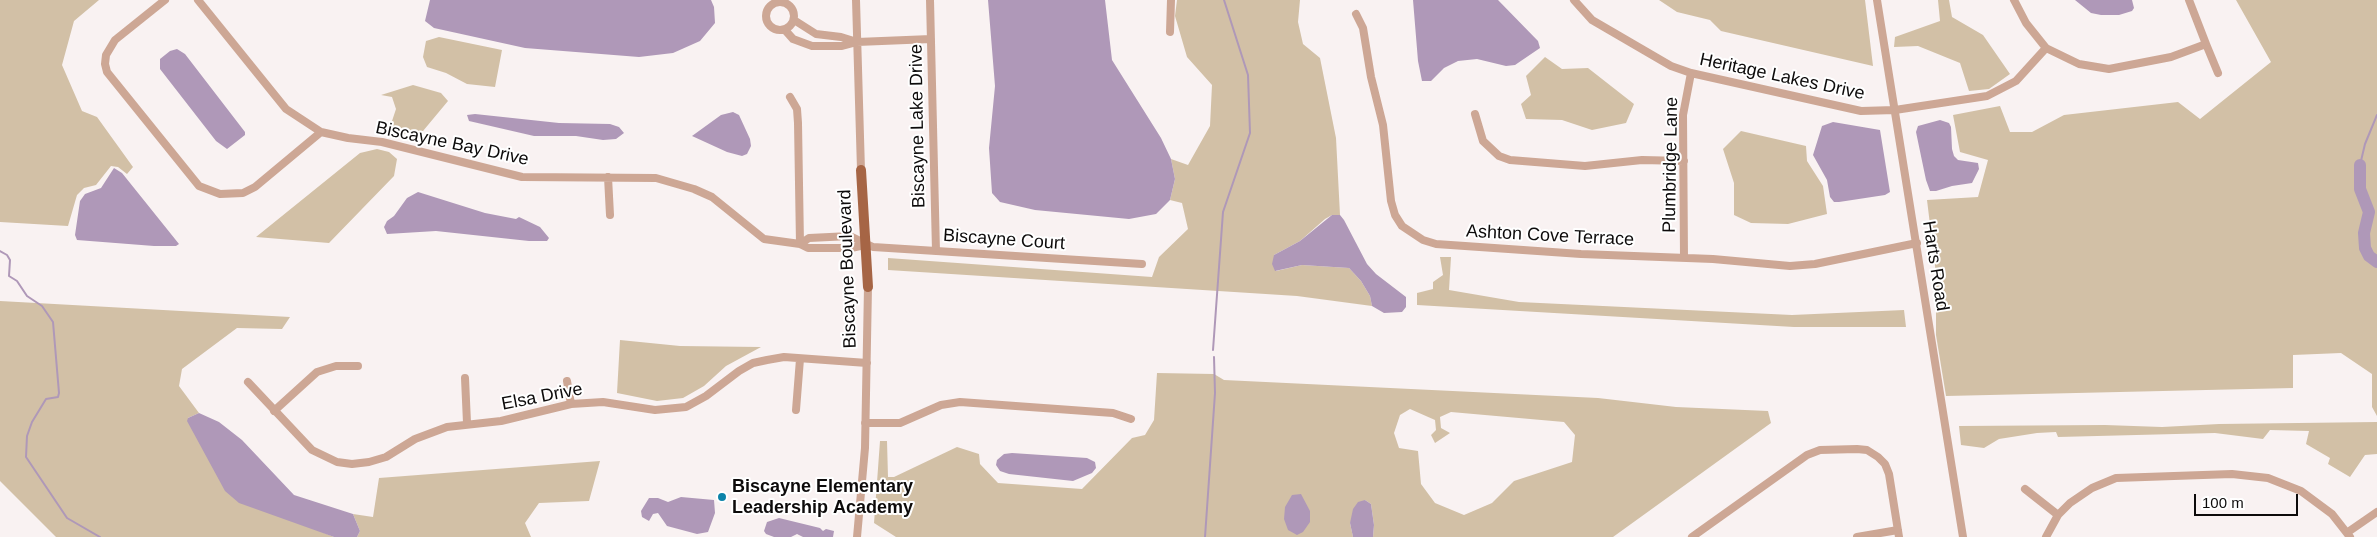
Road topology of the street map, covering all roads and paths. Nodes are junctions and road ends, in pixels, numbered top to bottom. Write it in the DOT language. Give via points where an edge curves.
graph roads {
  1 [pos="166,0"];
  2 [pos="198,0"];
  3 [pos="856,0"];
  4 [pos="930,0"];
  5 [pos="1171,0"];
  6 [pos="1574,0"];
  7 [pos="1877,0"];
  8 [pos="2014,0"];
  9 [pos="2189,0"];
  10 [pos="1356,14"];
  11 [pos="794,20"];
  12 [pos="785,30"];
  13 [pos="1170,32"];
  14 [pos="931,39"];
  15 [pos="857,42"];
  16 [pos="2206,44"];
  17 [pos="2046,48"];
  18 [pos="1691,73"];
  19 [pos="2218,73"];
  20 [pos="790,97"];
  21 [pos="1895,110"];
  22 [pos="1475,114"];
  23 [pos="321,132"];
  24 [pos="1684,161"];
  25 [pos="861,170"];
  26 [pos="608,177"];
  27 [pos="610,215"];
  28 [pos="1917,243"];
  29 [pos="800,244"];
  30 [pos="865,244"];
  31 [pos="936,251"];
  32 [pos="1684,258"];
  33 [pos="1142,264"];
  34 [pos="868,287"];
  35 [pos="800,359"];
  36 [pos="867,363"];
  37 [pos="358,366"];
  38 [pos="465,378"];
  39 [pos="567,381"];
  40 [pos="248,382"];
  41 [pos="571,404"];
  42 [pos="796,410"];
  43 [pos="274,411"];
  44 [pos="1131,419"];
  45 [pos="467,423"];
  46 [pos="865,423"];
  47 [pos="2025,489"];
  48 [pos="2377,512"];
  49 [pos="2058,516"];
  50 [pos="1898,533"];
  51 [pos="2349,535"];
  52 [pos="857,537"];
  53 [pos="1692,537"];
  54 [pos="1857,537"];
  55 [pos="1963,537"];
  56 [pos="2046,537"];
  1 -- 23 [label="street" via="115,40 106,55 105,64 107,72 199,186 220,194 242,193 255,187"];
  2 -- 23 [label="street" via="286,109"];
  3 -- 15 [label="street, Biscayne Boulevard"];
  4 -- 14 [label="street, Biscayne Lake Drive"];
  5 -- 13 [label="street"];
  6 -- 18 [label="street, Heritage Lakes Drive" via="1592,20 1658,60"];
  7 -- 21 [label="street, Harts Road"];
  8 -- 17 [label="street" via="2026,23"];
  9 -- 16 [label="street"];
  10 -- 32 [label="street, Ashton Cove Terrace" via="1363,28 1383,125 1391,201 1395,215 1411,234 1436,244"];
  11 -- 12 [label="street"];
  11 -- 12 [label="street" via="793,11 787,4 778,2 770,7 766,15 768,24 776,30"];
  11 -- 15 [label="street" via="816,34"];
  12 -- 15 [label="street" via="794,39 812,46 842,46"];
  14 -- 15 [label="street"];
  14 -- 31 [label="street, Biscayne Lake Drive"];
  15 -- 25 [label="street, Biscayne Boulevard"];
  16 -- 17 [label="street" via="2171,57 2109,69 2079,64"];
  16 -- 19 [label="street"];
  17 -- 21 [label="street, Heritage Lakes Drive" via="2016,81 1994,93 1974,99"];
  18 -- 21 [label="street, Heritage Lakes Drive" via="1861,111"];
  18 -- 24 [label="street, Plumbridge Lane" via="1683,115"];
  20 -- 29 [label="street" via="797,109 798,123"];
  21 -- 28 [label="street, Harts Road"];
  22 -- 24 [label="street" via="1483,141 1499,156 1510,160 1585,166 1642,160"];
  23 -- 26 [label="street, Biscayne Bay Drive" via="382,142 512,176"];
  24 -- 32 [label="street, Plumbridge Lane"];
  25 -- 30 [label="main road, Biscayne Boulevard"];
  26 -- 27 [label="street"];
  26 -- 29 [label="street, Biscayne Bay Drive" via="656,178 694,188 732,212 764,239"];
  28 -- 32 [label="street, Ashton Cove Terrace" via="1802,265"];
  28 -- 55 [label="street, Harts Road"];
  29 -- 30 [label="street, Biscayne Bay Drive" via="808,248 851,248"];
  29 -- 30 [label="street, Biscayne Bay Drive" via="809,238 850,236"];
  30 -- 31 [label="street, Biscayne Court"];
  30 -- 34 [label="main road, Biscayne Boulevard"];
  31 -- 33 [label="street, Biscayne Court"];
  34 -- 36 [label="street, Biscayne Boulevard"];
  35 -- 36 [label="street, Elsa Drive"];
  35 -- 41 [label="street, Elsa Drive" via="784,357 753,363 697,402 672,410 603,402"];
  35 -- 42 [label="street"];
  36 -- 46 [label="street, Biscayne Boulevard"];
  37 -- 43 [label="street" via="336,366 317,372"];
  38 -- 45 [label="street"];
  39 -- 41 [label="street"];
  40 -- 43 [label="street, Elsa Drive"];
  41 -- 45 [label="street, Elsa Drive" via="501,421"];
  43 -- 45 [label="street, Elsa Drive" via="312,450 337,462 352,464 386,457 415,439"];
  44 -- 46 [label="street" via="1113,412 960,402 941,406 900,423"];
  46 -- 52 [label="street, Biscayne Boulevard"];
  47 -- 49 [label="street"];
  48 -- 51 [label="street"];
  49 -- 51 [label="street" via="2080,495 2116,478 2252,475 2301,491 2325,508"];
  49 -- 56 [label="street"];
  50 -- 53 [label="street" via="1889,474 1878,457 1867,450 1857,449 1813,452"];
  50 -- 54 [label="street"];
}
